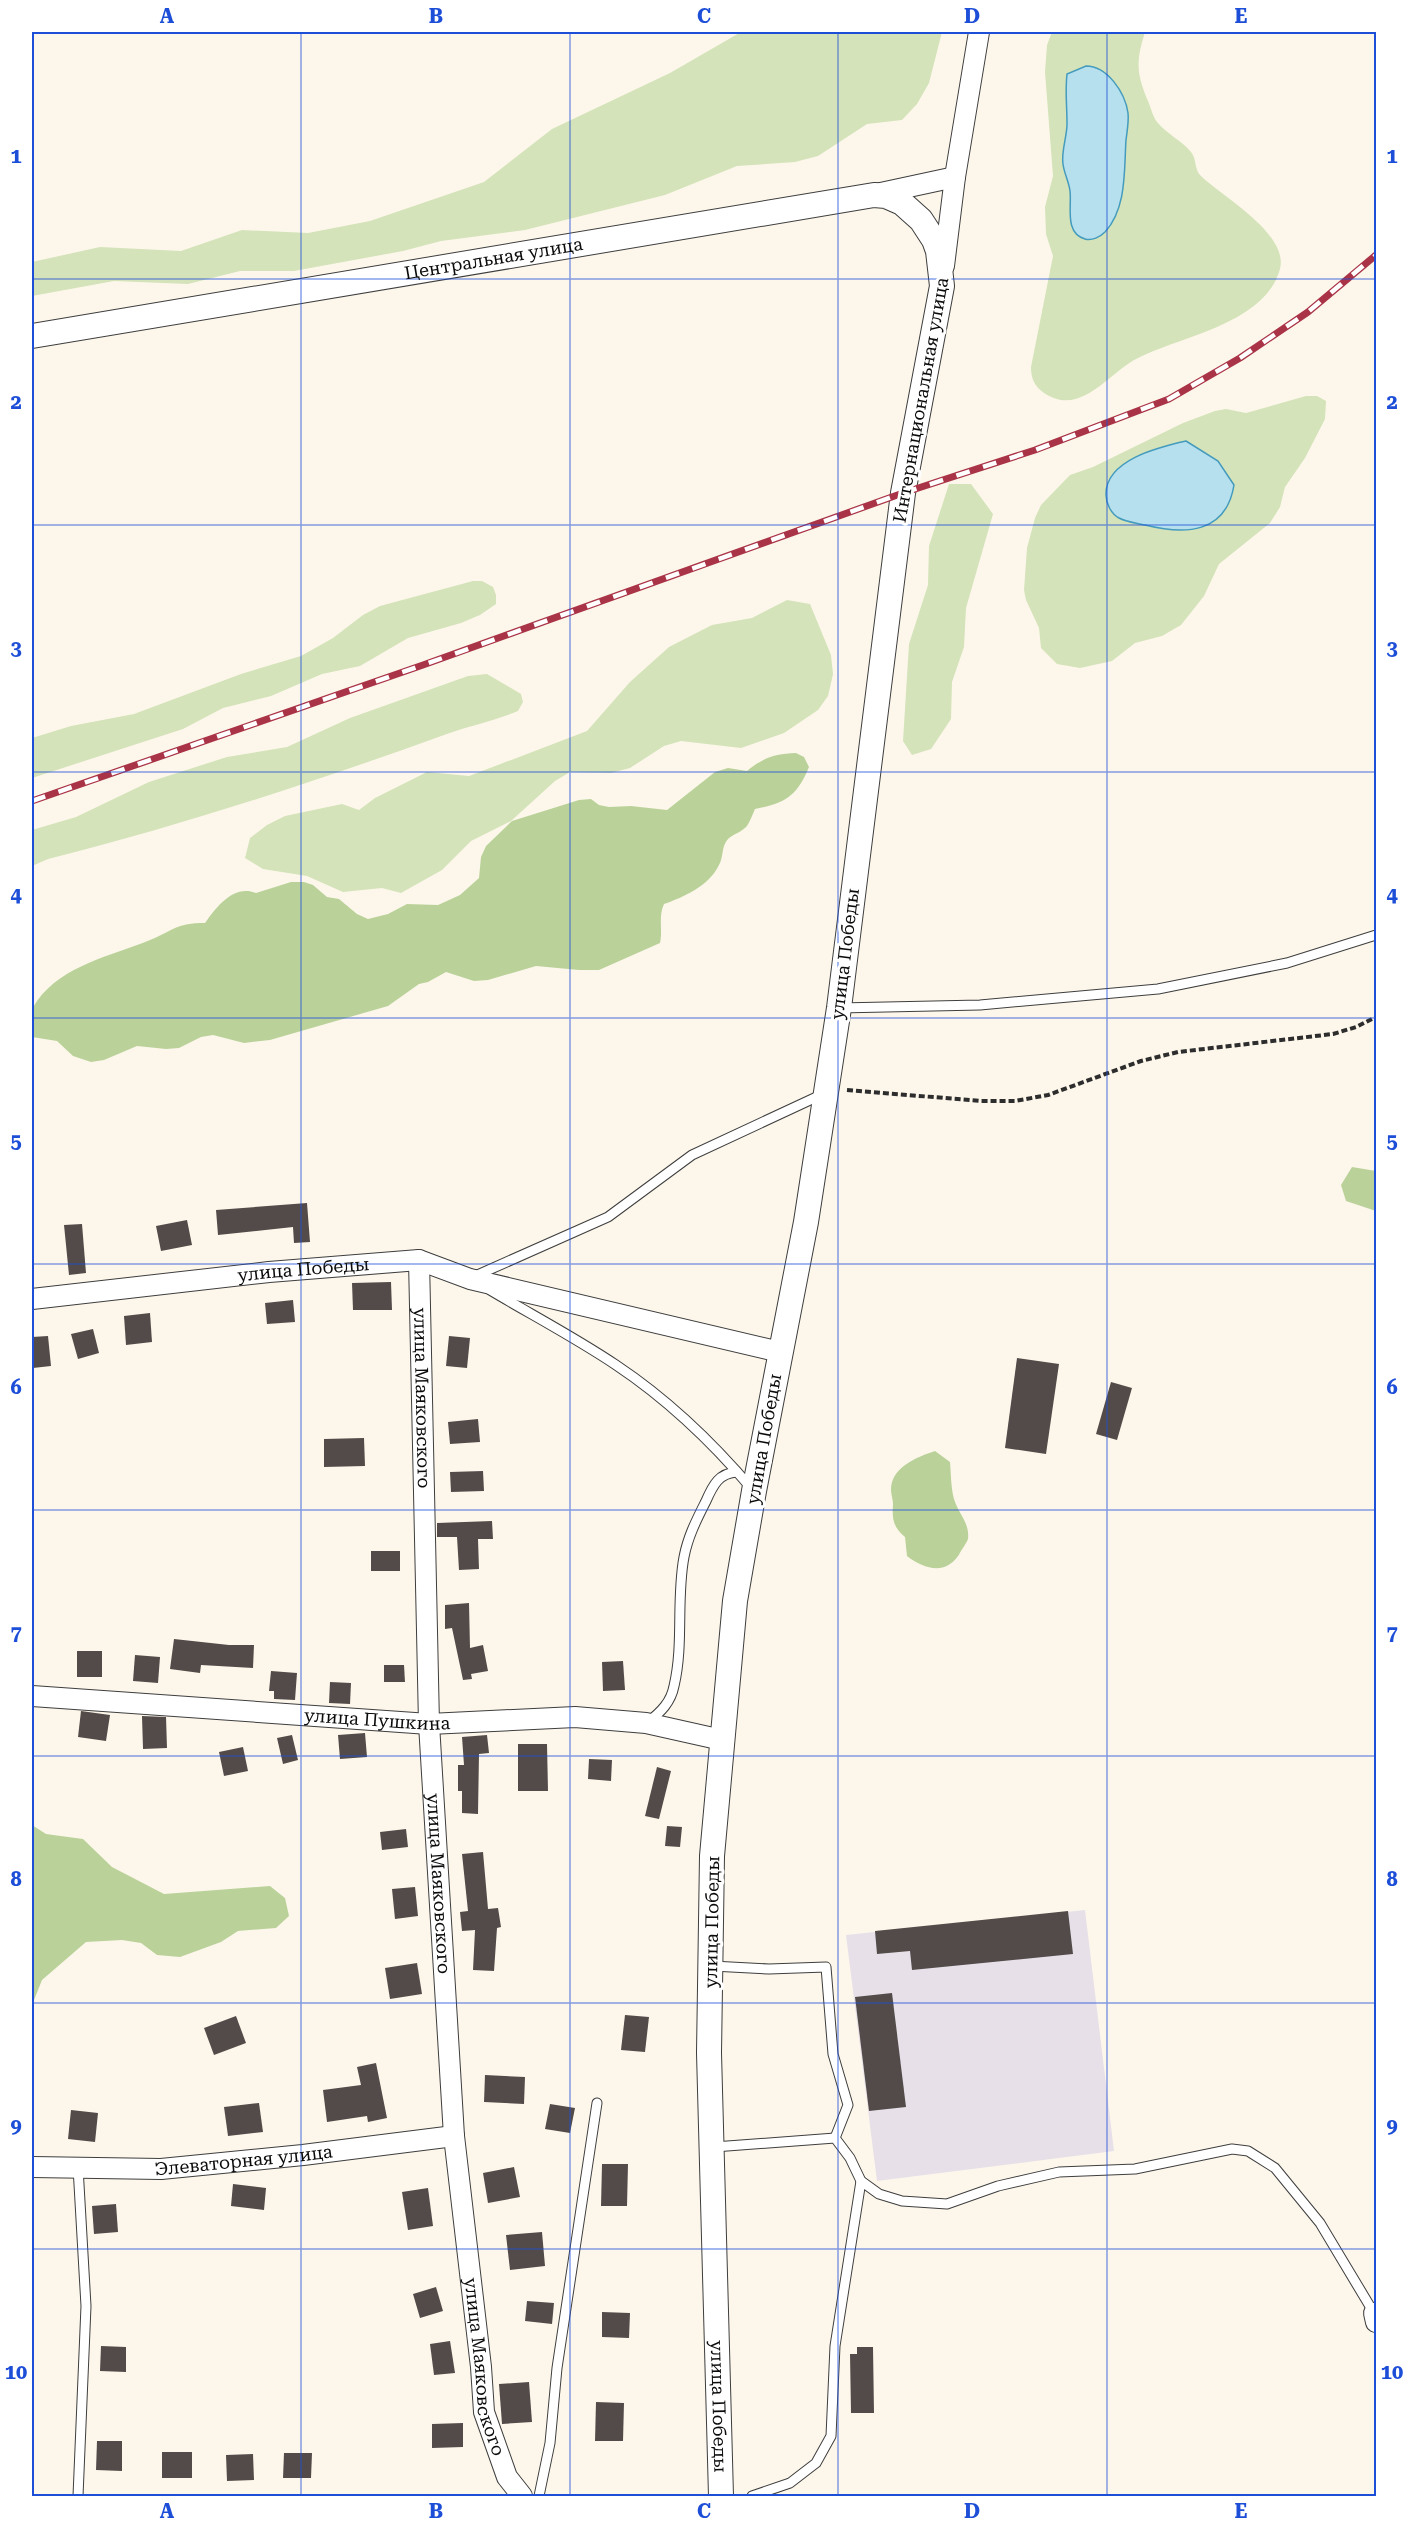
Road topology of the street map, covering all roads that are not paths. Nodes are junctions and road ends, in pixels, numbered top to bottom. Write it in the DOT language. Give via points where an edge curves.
graph roads {
  1 [pos="979,32"];
  2 [pos="955,177"];
  3 [pos="874,195"];
  4 [pos="942,286"];
  5 [pos="32,336"];
  6 [pos="867,769"];
  7 [pos="1377,935"];
  8 [pos="840,1008"];
  9 [pos="825,1093"];
  10 [pos="419,1260"];
  11 [pos="470,1279"];
  12 [pos="32,1299"];
  13 [pos="780,1352"];
  14 [pos="737,1472"];
  15 [pos="754,1491"];
  16 [pos="32,1696"];
  17 [pos="646,1723"];
  18 [pos="429,1724"];
  19 [pos="722,1740"];
  20 [pos="712,1966"];
  21 [pos="597,2103"];
  22 [pos="454,2136"];
  23 [pos="835,2138"];
  24 [pos="710,2147"];
  25 [pos="32,2167"];
  26 [pos="78,2167"];
  27 [pos="861,2181"];
  28 [pos="1375,2317"];
  29 [pos="78,2496"];
  30 [pos="522,2496"];
  31 [pos="539,2496"];
  32 [pos="721,2496"];
  33 [pos="752,2496"];
  1 -- 2 [label="street, Интернациональная улица"];
  2 -- 3 [label="street, Центральная улица"];
  2 -- 4 [label="street, Интернациональная улица"];
  3 -- 4 [label="street" via="902,203 921,220 938,251"];
  3 -- 5 [label="street, Центральная улица"];
  4 -- 6 [label="street, Интернациональная улица" via="905,481"];
  6 -- 8 [label="street, улица Победы"];
  7 -- 8 [label="lane" via="1287,963 1158,988 980,1005"];
  8 -- 9 [label="street, улица Победы"];
  9 -- 11 [label="lane" via="692,1155 608,1217"];
  9 -- 13 [label="street, улица Победы" via="806,1222"];
  10 -- 11 [label="street, улица Победы"];
  10 -- 12 [label="street, улица Победы" via="269,1272"];
  10 -- 18 [label="street, улица Маяковского"];
  11 -- 13 [label="street, улица Победы"];
  11 -- 14 [label="lane" via="617,1365 686,1421"];
  13 -- 15 [label="street, улица Победы"];
  14 -- 15 [label="lane"];
  14 -- 17 [label="lane" via="728,1472 716,1482 691,1532 680,1587 674,1687 667,1705"];
  15 -- 19 [label="street, улица Победы" via="735,1601"];
  16 -- 18 [label="street, улица Пушкина"];
  17 -- 18 [label="street, улица Пушкина" via="574,1717"];
  17 -- 19 [label="street, улица Пушкина"];
  18 -- 22 [label="street, улица Маяковского"];
  19 -- 20 [label="street, улица Победы" via="712,1856"];
  20 -- 23 [label="lane" via="826,1967 833,2054 848,2105"];
  20 -- 24 [label="street, улица Победы"];
  21 -- 31 [label="lane" via="557,2368 550,2443"];
  22 -- 26 [label="street, Элеваторная улица" via="161,2169"];
  22 -- 30 [label="street, улица Маяковского" via="484,2412 507,2477"];
  23 -- 24 [label="lane"];
  23 -- 27 [label="lane"];
  24 -- 32 [label="street, улица Победы"];
  25 -- 26 [label="street, Элеваторная улица"];
  26 -- 29 [label="lane" via="86,2306"];
  27 -- 28 [label="lane" via="879,2194 902,2201 947,2204 998,2186 1059,2172 1135,2169 1232,2149 1248,2151 1275,2168 1320,2223"];
  27 -- 33 [label="lane" via="835,2346 831,2436 816,2463 790,2483"];
}
